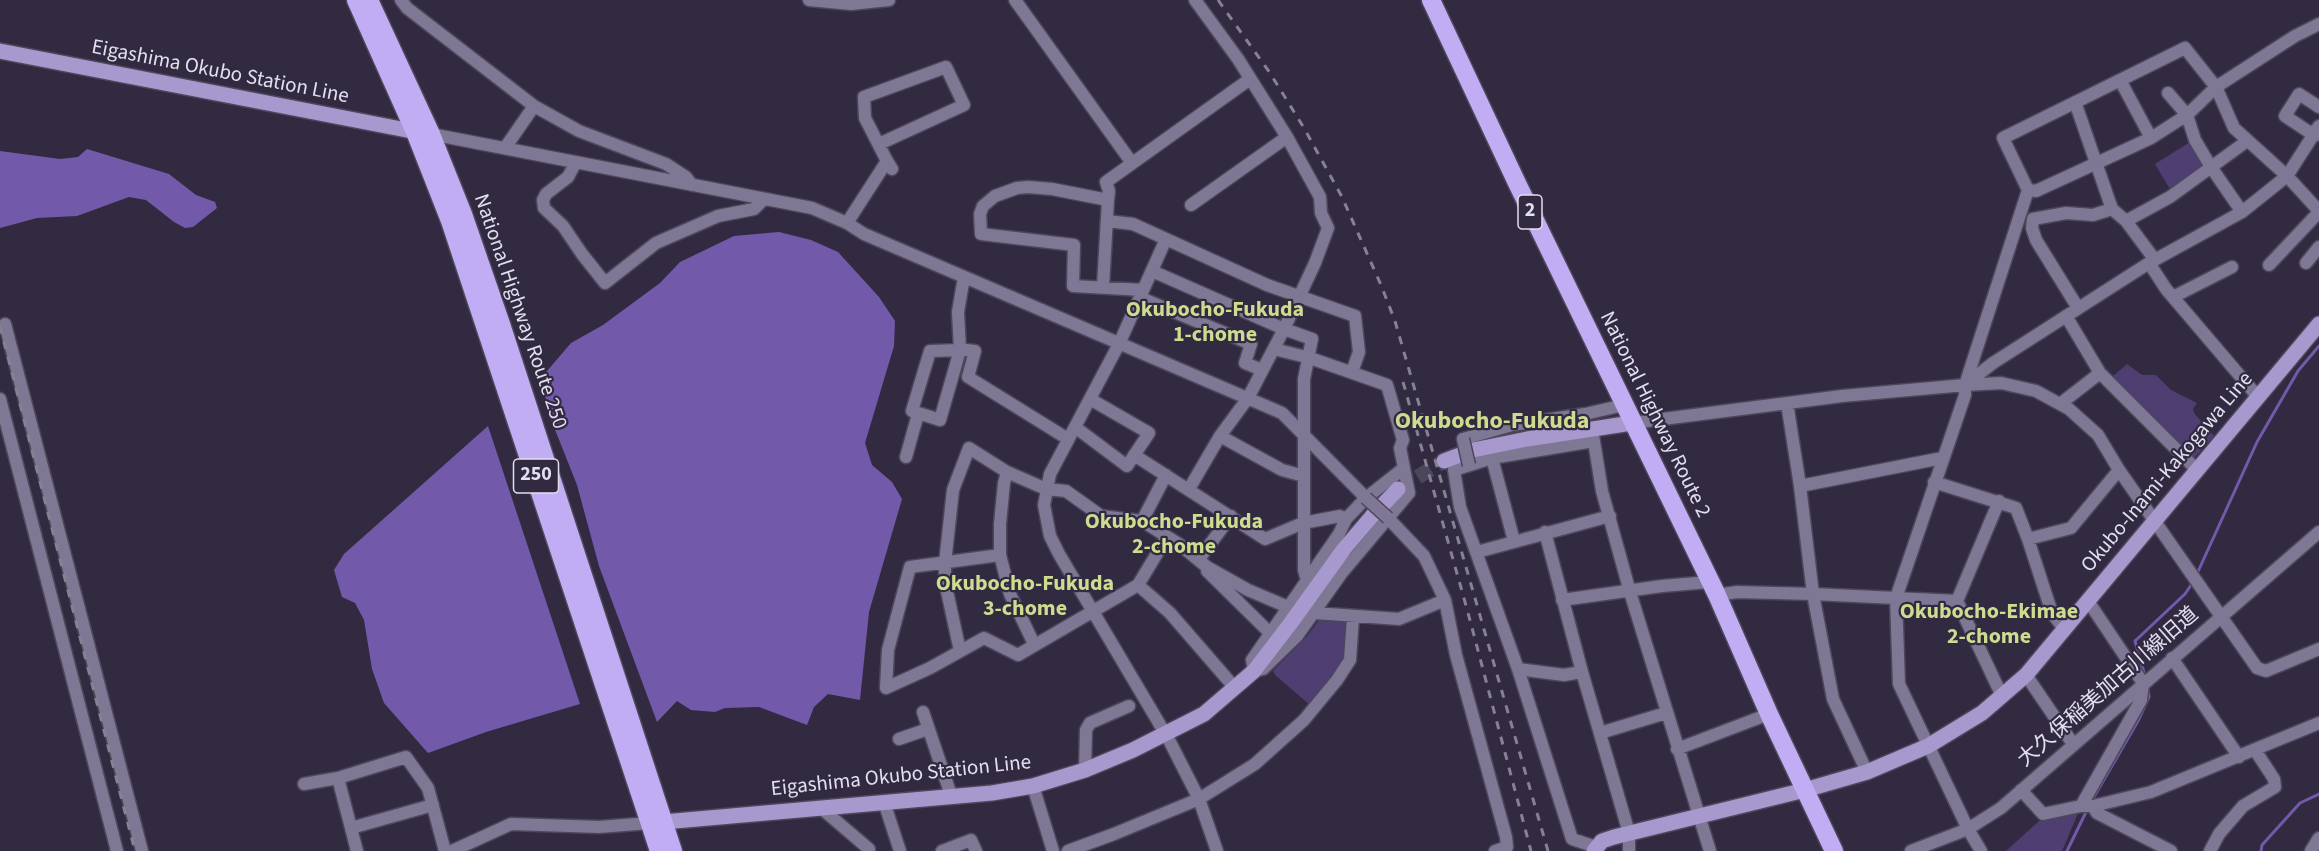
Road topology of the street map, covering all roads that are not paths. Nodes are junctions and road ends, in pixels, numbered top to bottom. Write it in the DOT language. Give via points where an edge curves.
graph roads {
  1 [pos="356,0"];
  2 [pos="369,0"];
  3 [pos="401,0"];
  4 [pos="809,0"];
  5 [pos="889,0"];
  6 [pos="1015,0"];
  7 [pos="1195,0"];
  8 [pos="1431,0"];
  9 [pos="2319,24"];
  10 [pos="0,51"];
  11 [pos="1250,79"];
  12 [pos="2120,80"];
  13 [pos="2216,87"];
  14 [pos="2168,93"];
  15 [pos="2075,102"];
  16 [pos="534,106"];
  17 [pos="2319,107"];
  18 [pos="2187,115"];
  19 [pos="2318,131"];
  20 [pos="423,133"];
  21 [pos="1287,137"];
  22 [pos="2151,138"];
  23 [pos="2247,141"];
  24 [pos="879,144"];
  25 [pos="505,148"];
  26 [pos="576,162"];
  27 [pos="666,164"];
  28 [pos="1132,164"];
  29 [pos="2097,165"];
  30 [pos="2211,167"];
  31 [pos="2287,176"];
  32 [pos="663,179"];
  33 [pos="692,185"];
  34 [pos="2028,190"];
  35 [pos="764,199"];
  36 [pos="1108,200"];
  37 [pos="1191,205"];
  38 [pos="2112,209"];
  39 [pos="2319,211"];
  40 [pos="2242,212"];
  41 [pos="1107,221"];
  42 [pos="2126,221"];
  43 [pos="847,223"];
  44 [pos="2018,223"];
  45 [pos="2032,228"];
  46 [pos="1166,239"];
  47 [pos="2319,247"];
  48 [pos="2152,261"];
  49 [pos="2306,263"];
  50 [pos="2269,265"];
  51 [pos="2232,267"];
  52 [pos="1152,271"];
  53 [pos="964,277"];
  54 [pos="1103,287"];
  55 [pos="1142,294"];
  56 [pos="1300,297"];
  57 [pos="2173,297"];
  58 [pos="2078,308"];
  59 [pos="2066,316"];
  60 [pos="5,324"];
  61 [pos="2319,324"];
  62 [pos="1284,329"];
  63 [pos="1119,344"];
  64 [pos="1274,349"];
  65 [pos="960,350"];
  66 [pos="1310,358"];
  67 [pos="1262,370"];
  68 [pos="1352,372"];
  69 [pos="2100,373"];
  70 [pos="1965,385"];
  71 [pos="2258,397"];
  72 [pos="1248,398"];
  73 [pos="0,399"];
  74 [pos="1090,399"];
  75 [pos="1787,403"];
  76 [pos="2060,404"];
  77 [pos="1624,405"];
  78 [pos="918,414"];
  79 [pos="1632,423"];
  80 [pos="1075,427"];
  81 [pos="1593,434"];
  82 [pos="1305,435"];
  83 [pos="1220,436"];
  84 [pos="1068,439"];
  85 [pos="1134,455"];
  86 [pos="906,457"];
  87 [pos="1492,458"];
  88 [pos="1942,458"];
  89 [pos="1468,465"];
  90 [pos="1449,466"];
  91 [pos="1404,468"];
  92 [pos="2119,470"];
  93 [pos="2197,470"];
  94 [pos="1007,472"];
  95 [pos="1166,474"];
  96 [pos="1304,476"];
  97 [pos="1934,482"];
  98 [pos="1800,486"];
  99 [pos="1046,489"];
  100 [pos="1189,489"];
  101 [pos="1398,489"];
  102 [pos="1366,498"];
  103 [pos="1999,501"];
  104 [pos="1231,516"];
  105 [pos="1610,516"];
  106 [pos="1388,518"];
  107 [pos="1346,519"];
  108 [pos="1142,520"];
  109 [pos="2155,521"];
  110 [pos="1303,523"];
  111 [pos="1545,532"];
  112 [pos="2319,532"];
  113 [pos="1167,537"];
  114 [pos="2028,540"];
  115 [pos="1514,541"];
  116 [pos="1477,552"];
  117 [pos="1000,555"];
  118 [pos="945,563"];
  119 [pos="1203,563"];
  120 [pos="1307,580"];
  121 [pos="1138,585"];
  122 [pos="1713,589"];
  123 [pos="1630,592"];
  124 [pos="1813,594"];
  125 [pos="1896,598"];
  126 [pos="1445,600"];
  127 [pos="1562,600"];
  128 [pos="1958,600"];
  129 [pos="2088,601"];
  130 [pos="1288,607"];
  131 [pos="1093,612"];
  132 [pos="1315,613"];
  133 [pos="1353,617"];
  134 [pos="2220,618"];
  135 [pos="2065,630"];
  136 [pos="1270,633"];
  137 [pos="1034,644"];
  138 [pos="2319,649"];
  139 [pos="960,651"];
  140 [pos="2172,658"];
  141 [pos="1518,669"];
  142 [pos="1254,671"];
  143 [pos="1582,672"];
  144 [pos="2026,675"];
  145 [pos="2143,683"];
  146 [pos="1235,688"];
  147 [pos="2002,696"];
  148 [pos="1129,706"];
  149 [pos="923,712"];
  150 [pos="1666,713"];
  151 [pos="1769,714"];
  152 [pos="2319,723"];
  153 [pos="928,729"];
  154 [pos="1600,733"];
  155 [pos="1166,734"];
  156 [pos="899,739"];
  157 [pos="2073,744"];
  158 [pos="1928,746"];
  159 [pos="1677,749"];
  160 [pos="2255,750"];
  161 [pos="2239,756"];
  162 [pos="1085,770"];
  163 [pos="1867,772"];
  164 [pos="338,778"];
  165 [pos="304,783"];
  166 [pos="1033,786"];
  167 [pos="2021,789"];
  168 [pos="1805,790"];
  169 [pos="951,795"];
  170 [pos="1199,799"];
  171 [pos="884,802"];
  172 [pos="433,805"];
  173 [pos="2087,806"];
  174 [pos="821,808"];
  175 [pos="1700,816"];
  176 [pos="657,822"];
  177 [pos="351,828"];
  178 [pos="1968,829"];
  179 [pos="1629,833"];
  180 [pos="2319,838"];
  181 [pos="1595,849"];
  182 [pos="869,850"];
  183 [pos="117,851"];
  184 [pos="142,851"];
  185 [pos="357,851"];
  186 [pos="445,851"];
  187 [pos="452,851"];
  188 [pos="659,851"];
  189 [pos="673,851"];
  190 [pos="900,851"];
  191 [pos="942,851"];
  192 [pos="976,851"];
  193 [pos="1053,851"];
  194 [pos="1068,851"];
  195 [pos="1217,851"];
  196 [pos="1495,851"];
  197 [pos="1629,851"];
  198 [pos="1710,851"];
  199 [pos="1834,851"];
  200 [pos="1912,851"];
  201 [pos="1981,851"];
  202 [pos="2171,851"];
  203 [pos="2210,851"];
  204 [pos="2311,851"];
  1 -- 20 [label="highway, National Highway Route 250 / 250"];
  2 -- 20 [label="highway, National Highway Route 250 / 250"];
  3 -- 16 [label="street"];
  4 -- 5 [label="street" via="851,4"];
  6 -- 28 [label="street"];
  7 -- 11 [label="street"];
  8 -- 77 [label="highway, National Highway Route 2 / 2"];
  9 -- 13 [label="street"];
  10 -- 20 [label="main road, Eigashima Okubo Station Line"];
  11 -- 21 [label="street"];
  11 -- 28 [label="street"];
  12 -- 13 [label="street" via="2185,48"];
  12 -- 15 [label="street"];
  12 -- 22 [label="street"];
  13 -- 18 [label="street"];
  13 -- 23 [label="street" via="2234,128"];
  14 -- 18 [label="street"];
  15 -- 29 [label="street"];
  15 -- 34 [label="street" via="2003,138"];
  16 -- 25 [label="street"];
  16 -- 27 [label="street" via="579,131"];
  17 -- 19 [label="street" via="2299,94 2285,116 2309,132"];
  18 -- 22 [label="street"];
  18 -- 30 [label="street" via="2195,140"];
  19 -- 31 [label="street"];
  20 -- 25 [label="street"];
  20 -- 176 [label="highway, National Highway Route 250 / 250" via="463,214 501,324"];
  21 -- 37 [label="street"];
  21 -- 56 [label="street" via="1320,197 1321,213 1328,228"];
  22 -- 29 [label="street"];
  23 -- 30 [label="street"];
  23 -- 31 [label="street"];
  24 -- 24 [label="street" via="865,118 864,97 946,67 964,105"];
  24 -- 43 [label="street" via="890,165"];
  25 -- 26 [label="street"];
  26 -- 32 [label="street"];
  26 -- 35 [label="street" via="568,177 546,194 544,208 563,226 605,283 656,243 718,216 754,209"];
  27 -- 32 [label="street"];
  27 -- 33 [label="street"];
  28 -- 36 [label="street" via="1106,182"];
  29 -- 34 [label="street" via="2036,191"];
  29 -- 38 [label="street"];
  30 -- 40 [label="street"];
  30 -- 42 [label="street" via="2170,197"];
  31 -- 39 [label="street"];
  31 -- 40 [label="street"];
  32 -- 33 [label="street"];
  33 -- 35 [label="street"];
  34 -- 44 [label="street"];
  35 -- 43 [label="street" via="812,208"];
  36 -- 41 [label="street"];
  36 -- 54 [label="street" via="1028,187 995,196 980,214 981,234 1074,245 1073,286"];
  38 -- 42 [label="street"];
  38 -- 45 [label="street" via="2093,215 2066,213 2033,219"];
  39 -- 50 [label="street"];
  40 -- 48 [label="street"];
  41 -- 46 [label="street" via="1133,224"];
  41 -- 54 [label="street"];
  42 -- 48 [label="street"];
  43 -- 53 [label="street"];
  44 -- 45 [label="street"];
  44 -- 70 [label="street"];
  45 -- 58 [label="street"];
  46 -- 52 [label="street"];
  46 -- 56 [label="street"];
  47 -- 49 [label="street"];
  48 -- 57 [label="street"];
  48 -- 58 [label="street"];
  51 -- 57 [label="street"];
  52 -- 55 [label="street"];
  52 -- 62 [label="street"];
  53 -- 63 [label="street"];
  53 -- 65 [label="street" via="957,312"];
  54 -- 55 [label="street"];
  55 -- 63 [label="street"];
  55 -- 67 [label="street" via="1251,344 1245,363"];
  56 -- 62 [label="street"];
  56 -- 68 [label="street" via="1354,316 1359,352"];
  57 -- 71 [label="street"];
  58 -- 59 [label="street"];
  59 -- 69 [label="street"];
  59 -- 70 [label="street"];
  60 -- 184 [label="street"];
  61 -- 71 [label="main road, Okubo-Inami-Kakogawa Line"];
  62 -- 64 [label="street"];
  62 -- 66 [label="street" via="1312,339"];
  63 -- 72 [label="street"];
  63 -- 74 [label="street"];
  64 -- 66 [label="street"];
  64 -- 67 [label="street"];
  65 -- 78 [label="street" via="939,420"];
  65 -- 78 [label="street" via="930,351 912,411"];
  65 -- 84 [label="street" via="975,351 968,377"];
  66 -- 68 [label="street"];
  66 -- 82 [label="street" via="1304,379"];
  67 -- 72 [label="street"];
  68 -- 91 [label="street" via="1387,385 1403,440 1400,448"];
  69 -- 76 [label="street"];
  69 -- 93 [label="street"];
  70 -- 75 [label="street"];
  70 -- 76 [label="street" via="2001,383 2036,391"];
  70 -- 88 [label="street" via="1965,395"];
  71 -- 93 [label="main road, Okubo-Inami-Kakogawa Line"];
  72 -- 82 [label="street" via="1282,412"];
  72 -- 83 [label="street"];
  73 -- 183 [label="street"];
  74 -- 80 [label="street"];
  74 -- 85 [label="street" via="1149,433"];
  75 -- 79 [label="street"];
  75 -- 98 [label="street"];
  76 -- 92 [label="street" via="2098,435"];
  77 -- 79 [label="highway, National Highway Route 2 / 2"];
  77 -- 89 [label="street, bridge" via="1512,425 1463,439"];
  78 -- 86 [label="street"];
  79 -- 81 [label="main road"];
  79 -- 122 [label="highway, National Highway Route 2 / 2"];
  80 -- 84 [label="street"];
  80 -- 85 [label="street" via="1127,466"];
  81 -- 87 [label="street"];
  81 -- 90 [label="main road" via="1473,450"];
  81 -- 105 [label="street"];
  82 -- 96 [label="street"];
  82 -- 102 [label="street"];
  83 -- 96 [label="street" via="1282,470"];
  83 -- 100 [label="street"];
  84 -- 99 [label="street"];
  85 -- 95 [label="street"];
  87 -- 89 [label="street"];
  87 -- 115 [label="street"];
  88 -- 97 [label="street"];
  88 -- 98 [label="street"];
  89 -- 90 [label="street"];
  90 -- 116 [label="street"];
  91 -- 102 [label="street"];
  91 -- 106 [label="street" via="1409,493"];
  92 -- 109 [label="street"];
  92 -- 114 [label="street" via="2071,528"];
  93 -- 109 [label="main road, Okubo-Inami-Kakogawa Line"];
  94 -- 99 [label="street"];
  94 -- 117 [label="street"];
  94 -- 118 [label="street" via="969,448 953,490"];
  95 -- 100 [label="street"];
  95 -- 108 [label="street"];
  96 -- 110 [label="street"];
  97 -- 103 [label="street"];
  97 -- 125 [label="street"];
  98 -- 124 [label="street"];
  99 -- 108 [label="street" via="1066,491 1101,516"];
  99 -- 131 [label="street" via="1044,505 1050,536"];
  100 -- 104 [label="street"];
  101 -- 142 [label="main road, Eigashima Okubo Station Line" via="1344,549"];
  102 -- 106 [label="street, bridge"];
  102 -- 107 [label="street"];
  103 -- 114 [label="street" via="2016,508"];
  103 -- 128 [label="street"];
  104 -- 110 [label="street" via="1265,539"];
  104 -- 119 [label="street"];
  105 -- 111 [label="street"];
  105 -- 123 [label="street"];
  106 -- 126 [label="street" via="1424,556"];
  106 -- 132 [label="street" via="1341,574"];
  107 -- 110 [label="street" via="1340,516"];
  107 -- 120 [label="street"];
  108 -- 113 [label="street"];
  109 -- 129 [label="main road, Okubo-Inami-Kakogawa Line"];
  109 -- 134 [label="street"];
  110 -- 120 [label="street"];
  111 -- 115 [label="street"];
  111 -- 127 [label="street"];
  112 -- 134 [label="street, 大久保稲美加古川線旧道"];
  113 -- 119 [label="street"];
  113 -- 121 [label="street"];
  114 -- 135 [label="street" via="2052,613"];
  115 -- 116 [label="street"];
  116 -- 141 [label="street"];
  117 -- 118 [label="street"];
  117 -- 137 [label="street" via="1010,594"];
  118 -- 139 [label="street" via="945,582"];
  118 -- 139 [label="street" via="910,567 888,650 885,688"];
  119 -- 130 [label="street" via="1248,590"];
  119 -- 136 [label="street" via="1208,573"];
  120 -- 130 [label="street"];
  121 -- 131 [label="street"];
  121 -- 146 [label="street" via="1170,614"];
  122 -- 123 [label="street" via="1662,586"];
  122 -- 124 [label="street"];
  122 -- 151 [label="highway, National Highway Route 2 / 2"];
  123 -- 127 [label="street"];
  123 -- 150 [label="street"];
  124 -- 125 [label="street"];
  124 -- 163 [label="street" via="1833,699"];
  125 -- 128 [label="street"];
  125 -- 158 [label="street" via="1899,684"];
  126 -- 133 [label="street" via="1399,619"];
  126 -- 196 [label="street" via="1456,655 1506,837 1507,847"];
  127 -- 143 [label="street"];
  128 -- 147 [label="street"];
  129 -- 135 [label="main road, Okubo-Inami-Kakogawa Line"];
  129 -- 145 [label="street"];
  130 -- 136 [label="street"];
  131 -- 137 [label="street"];
  131 -- 155 [label="street"];
  132 -- 133 [label="street"];
  132 -- 142 [label="street" via="1263,669"];
  133 -- 170 [label="street" via="1350,660 1321,700 1255,764"];
  134 -- 138 [label="street" via="2251,662 2262,670"];
  134 -- 140 [label="street, 大久保稲美加古川線旧道"];
  135 -- 144 [label="main road, Okubo-Inami-Kakogawa Line"];
  136 -- 142 [label="street" via="1252,660"];
  137 -- 139 [label="street" via="1018,655 984,638"];
  140 -- 145 [label="street, 大久保稲美加古川線旧道"];
  140 -- 161 [label="street"];
  141 -- 143 [label="street" via="1564,675"];
  141 -- 181 [label="street" via="1572,839"];
  142 -- 146 [label="main road, Eigashima Okubo Station Line"];
  143 -- 154 [label="street"];
  144 -- 147 [label="main road, Okubo-Inami-Kakogawa Line"];
  144 -- 157 [label="street"];
  145 -- 157 [label="street, 大久保稲美加古川線旧道"];
  145 -- 173 [label="street" via="2141,700"];
  146 -- 155 [label="main road, Eigashima Okubo Station Line" via="1204,714"];
  147 -- 158 [label="main road, Okubo-Inami-Kakogawa Line"];
  148 -- 162 [label="street" via="1090,723 1086,730"];
  149 -- 153 [label="street"];
  150 -- 154 [label="street"];
  150 -- 159 [label="street"];
  151 -- 159 [label="street"];
  151 -- 168 [label="highway, National Highway Route 2 / 2"];
  152 -- 160 [label="street"];
  153 -- 156 [label="street"];
  153 -- 169 [label="street"];
  154 -- 179 [label="street"];
  155 -- 162 [label="main road, Eigashima Okubo Station Line"];
  155 -- 170 [label="street"];
  157 -- 167 [label="street, 大久保稲美加古川線旧道"];
  158 -- 163 [label="main road, Okubo-Inami-Kakogawa Line"];
  158 -- 178 [label="street"];
  159 -- 175 [label="street"];
  160 -- 161 [label="street"];
  160 -- 203 [label="street" via="2274,778 2275,786 2243,806"];
  161 -- 173 [label="street" via="2151,792"];
  162 -- 166 [label="main road, Eigashima Okubo Station Line"];
  163 -- 168 [label="main road, Okubo-Inami-Kakogawa Line"];
  164 -- 165 [label="street"];
  164 -- 172 [label="street" via="406,757 428,789"];
  164 -- 177 [label="street"];
  166 -- 169 [label="main road, Eigashima Okubo Station Line"];
  166 -- 193 [label="street"];
  167 -- 173 [label="street" via="2043,814"];
  167 -- 178 [label="street, 大久保稲美加古川線旧道" via="2001,808"];
  168 -- 175 [label="main road"];
  168 -- 199 [label="highway, National Highway Route 2 / 2"];
  169 -- 171 [label="main road, Eigashima Okubo Station Line"];
  170 -- 194 [label="street"];
  170 -- 195 [label="street"];
  171 -- 174 [label="main road, Eigashima Okubo Station Line"];
  171 -- 190 [label="street"];
  172 -- 177 [label="street"];
  172 -- 186 [label="street"];
  173 -- 202 [label="street"];
  174 -- 176 [label="main road, Eigashima Okubo Station Line"];
  174 -- 182 [label="street"];
  175 -- 179 [label="main road"];
  175 -- 198 [label="street"];
  176 -- 187 [label="street" via="599,827 511,824"];
  176 -- 188 [label="highway, National Highway Route 250 / 250"];
  176 -- 189 [label="highway, National Highway Route 250 / 250"];
  177 -- 185 [label="street"];
  178 -- 200 [label="street, 大久保稲美加古川線旧道"];
  178 -- 201 [label="street"];
  179 -- 181 [label="main road" via="1602,841"];
  179 -- 197 [label="street"];
  180 -- 204 [label="street"];
  191 -- 192 [label="street" via="971,840"];
}
